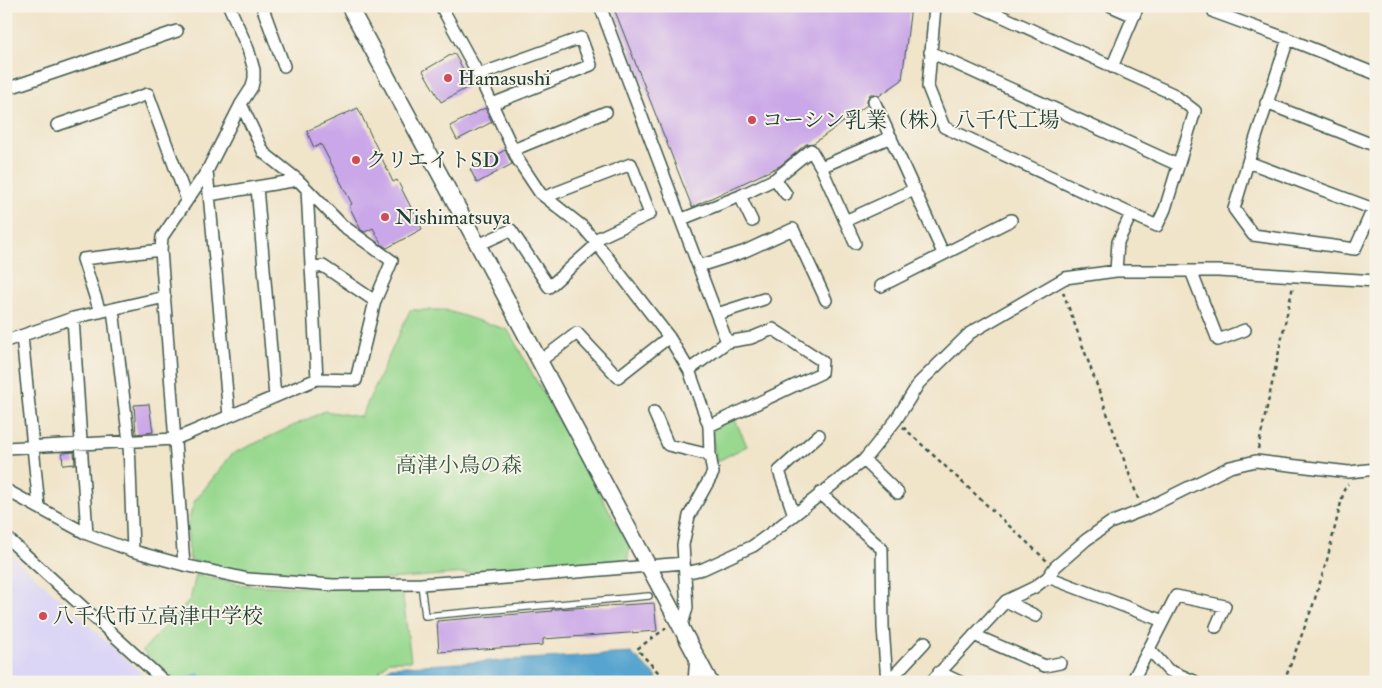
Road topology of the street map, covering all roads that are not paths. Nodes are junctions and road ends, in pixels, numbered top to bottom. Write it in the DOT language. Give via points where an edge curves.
graph roads {
  1 [pos="229,6"];
  2 [pos="262,6"];
  3 [pos="349,6"];
  4 [pos="441,6"];
  5 [pos="600,6"];
  6 [pos="935,6"];
  7 [pos="979,6"];
  8 [pos="1111,6"];
  9 [pos="1214,6"];
  10 [pos="1136,11"];
  11 [pos="177,31"];
  12 [pos="1288,39"];
  13 [pos="930,52"];
  14 [pos="284,66"];
  15 [pos="1112,66"];
  16 [pos="1376,74"];
  17 [pos="478,75"];
  18 [pos="6,89"];
  19 [pos="874,101"];
  20 [pos="1266,103"];
  21 [pos="241,104"];
  22 [pos="492,104"];
  23 [pos="606,112"];
  24 [pos="57,125"];
  25 [pos="891,137"];
  26 [pos="1376,146"];
  27 [pos="513,150"];
  28 [pos="1248,162"];
  29 [pos="1178,165"];
  30 [pos="821,167"];
  31 [pos="207,171"];
  32 [pos="775,179"];
  33 [pos="298,180"];
  34 [pos="257,187"];
  35 [pos="307,189"];
  36 [pos="915,189"];
  37 [pos="786,194"];
  38 [pos="209,195"];
  39 [pos="740,196"];
  40 [pos="546,197"];
  41 [pos="186,200"];
  42 [pos="1374,210"];
  43 [pos="1131,214"];
  44 [pos="682,219"];
  45 [pos="1011,220"];
  46 [pos="752,221"];
  47 [pos="845,221"];
  48 [pos="595,242"];
  49 [pos="855,243"];
  50 [pos="478,245"];
  51 [pos="161,250"];
  52 [pos="943,253"];
  53 [pos="699,266"];
  54 [pos="311,268"];
  55 [pos="1116,271"];
  56 [pos="1191,271"];
  57 [pos="1376,281"];
  58 [pos="881,286"];
  59 [pos="165,297"];
  60 [pos="764,299"];
  61 [pos="826,300"];
  62 [pos="375,301"];
  63 [pos="113,309"];
  64 [pos="100,312"];
  65 [pos="717,314"];
  66 [pos="73,318"];
  67 [pos="1245,330"];
  68 [pos="22,336"];
  69 [pos="669,337"];
  70 [pos="6,341"];
  71 [pos="727,342"];
  72 [pos="540,361"];
  73 [pos="690,370"];
  74 [pos="317,378"];
  75 [pos="275,396"];
  76 [pos="654,412"];
  77 [pos="228,416"];
  78 [pos="709,426"];
  79 [pos="819,436"];
  80 [pos="175,439"];
  81 [pos="129,442"];
  82 [pos="81,444"];
  83 [pos="34,447"];
  84 [pos="6,448"];
  85 [pos="710,455"];
  86 [pos="864,460"];
  87 [pos="1376,469"];
  88 [pos="6,490"];
  89 [pos="820,493"];
  90 [pos="898,494"];
  91 [pos="39,507"];
  92 [pos="794,515"];
  93 [pos="87,534"];
  94 [pos="6,537"];
  95 [pos="133,551"];
  96 [pos="184,565"];
  97 [pos="649,566"];
  98 [pos="684,568"];
  99 [pos="1051,572"];
  100 [pos="421,584"];
  101 [pos="649,596"];
  102 [pos="1006,601"];
  103 [pos="1036,616"];
  104 [pos="1163,622"];
  105 [pos="1216,627"];
  106 [pos="681,628"];
  107 [pos="974,636"];
  108 [pos="925,642"];
  109 [pos="1149,649"];
  110 [pos="696,656"];
  111 [pos="1060,663"];
  112 [pos="939,672"];
  113 [pos="1194,681"];
  114 [pos="166,682"];
  115 [pos="694,682"];
  116 [pos="710,682"];
  117 [pos="888,682"];
  118 [pos="931,682"];
  119 [pos="960,682"];
  120 [pos="1132,682"];
  1 -- 21 [label="street" via="254,70 252,88"];
  2 -- 14 [label="street"];
  3 -- 50 [label="street"];
  4 -- 17 [label="street"];
  5 -- 44 [label="street"];
  6 -- 13 [label="street"];
  7 -- 15 [label="street"];
  8 -- 10 [label="street"];
  9 -- 12 [label="street" via="1214,12"];
  10 -- 15 [label="street"];
  11 -- 18 [label="street"];
  12 -- 16 [label="street"];
  12 -- 20 [label="street"];
  13 -- 29 [label="street"];
  13 -- 43 [label="street" via="928,87 944,127"];
  15 -- 29 [label="street" via="1173,94 1195,111"];
  17 -- 22 [label="street"];
  17 -- 22 [label="street" via="582,38 591,65"];
  19 -- 25 [label="street"];
  20 -- 26 [label="street"];
  20 -- 28 [label="street"];
  21 -- 31 [label="street"];
  21 -- 33 [label="street" via="264,153"];
  22 -- 27 [label="street"];
  23 -- 27 [label="street"];
  24 -- 41 [label="street" via="148,94"];
  25 -- 30 [label="street"];
  25 -- 36 [label="street"];
  27 -- 40 [label="street" via="540,193"];
  28 -- 42 [label="street"];
  28 -- 42 [label="street" via="1234,209 1253,235 1355,249"];
  29 -- 43 [label="street" via="1157,226"];
  30 -- 32 [label="street" via="811,150"];
  30 -- 47 [label="street"];
  31 -- 38 [label="street"];
  31 -- 41 [label="street"];
  32 -- 37 [label="street"];
  32 -- 39 [label="street"];
  33 -- 34 [label="street"];
  33 -- 35 [label="street"];
  34 -- 38 [label="street"];
  34 -- 75 [label="street"];
  35 -- 54 [label="street"];
  35 -- 62 [label="street" via="342,225 392,261"];
  36 -- 47 [label="street"];
  36 -- 52 [label="street"];
  38 -- 77 [label="street"];
  39 -- 44 [label="street"];
  39 -- 46 [label="street"];
  40 -- 48 [label="street"];
  40 -- 48 [label="street" via="631,164 650,214"];
  41 -- 51 [label="street" via="162,237"];
  43 -- 55 [label="street" via="1118,242"];
  44 -- 53 [label="street"];
  45 -- 52 [label="street"];
  47 -- 49 [label="street"];
  48 -- 50 [label="street" via="549,287 511,230"];
  48 -- 69 [label="street"];
  50 -- 72 [label="street"];
  51 -- 59 [label="street"];
  51 -- 64 [label="street" via="83,259"];
  52 -- 58 [label="street"];
  53 -- 61 [label="street" via="743,252 793,229"];
  53 -- 65 [label="street"];
  54 -- 62 [label="street" via="324,266"];
  54 -- 74 [label="street"];
  55 -- 56 [label="street"];
  55 -- 86 [label="street" via="1065,278 970,333 919,383 896,420"];
  56 -- 57 [label="street"];
  56 -- 67 [label="street" via="1218,340"];
  59 -- 63 [label="street"];
  59 -- 80 [label="street"];
  60 -- 65 [label="street"];
  62 -- 74 [label="street" via="356,380"];
  63 -- 64 [label="street"];
  63 -- 81 [label="street"];
  64 -- 66 [label="street"];
  65 -- 71 [label="street"];
  66 -- 68 [label="street"];
  66 -- 82 [label="street"];
  68 -- 70 [label="street"];
  68 -- 83 [label="street"];
  69 -- 72 [label="street" via="618,377 578,334"];
  69 -- 73 [label="street"];
  71 -- 73 [label="street"];
  71 -- 78 [label="street" via="751,338 773,329 822,361 820,373"];
  72 -- 97 [label="street"];
  73 -- 78 [label="street"];
  74 -- 75 [label="street"];
  75 -- 77 [label="street"];
  76 -- 85 [label="street" via="668,445"];
  77 -- 80 [label="street"];
  78 -- 85 [label="street"];
  79 -- 92 [label="street" via="779,472"];
  80 -- 81 [label="street"];
  80 -- 96 [label="street"];
  81 -- 82 [label="street"];
  81 -- 95 [label="street"];
  82 -- 83 [label="street"];
  82 -- 93 [label="street"];
  83 -- 84 [label="street"];
  83 -- 91 [label="street"];
  85 -- 98 [label="street" via="713,473 689,516 683,545"];
  86 -- 89 [label="street"];
  86 -- 90 [label="street"];
  87 -- 99 [label="street" via="1349,472 1256,461 1230,467 1110,523"];
  88 -- 91 [label="street"];
  89 -- 92 [label="street"];
  89 -- 117 [label="street" via="882,549 883,628"];
  91 -- 93 [label="street"];
  92 -- 98 [label="street" via="753,546 703,568"];
  93 -- 95 [label="street"];
  94 -- 114 [label="street"];
  95 -- 96 [label="street"];
  96 -- 100 [label="street" via="248,579 333,585"];
  97 -- 98 [label="street"];
  97 -- 100 [label="street"];
  97 -- 106 [label="street"];
  98 -- 106 [label="street" via="687,608"];
  99 -- 102 [label="street" via="1035,588"];
  99 -- 104 [label="street"];
  100 -- 101 [label="lane" via="425,616"];
  102 -- 103 [label="street"];
  102 -- 107 [label="street"];
  104 -- 105 [label="street" via="1176,596 1225,606"];
  104 -- 109 [label="street"];
  106 -- 110 [label="street"];
  107 -- 111 [label="street" via="1045,666"];
  107 -- 112 [label="street"];
  108 -- 117 [label="street"];
  109 -- 113 [label="street" via="1168,670"];
  109 -- 120 [label="street"];
  110 -- 115 [label="street"];
  110 -- 116 [label="street"];
  112 -- 118 [label="street"];
  112 -- 119 [label="street"];
}
